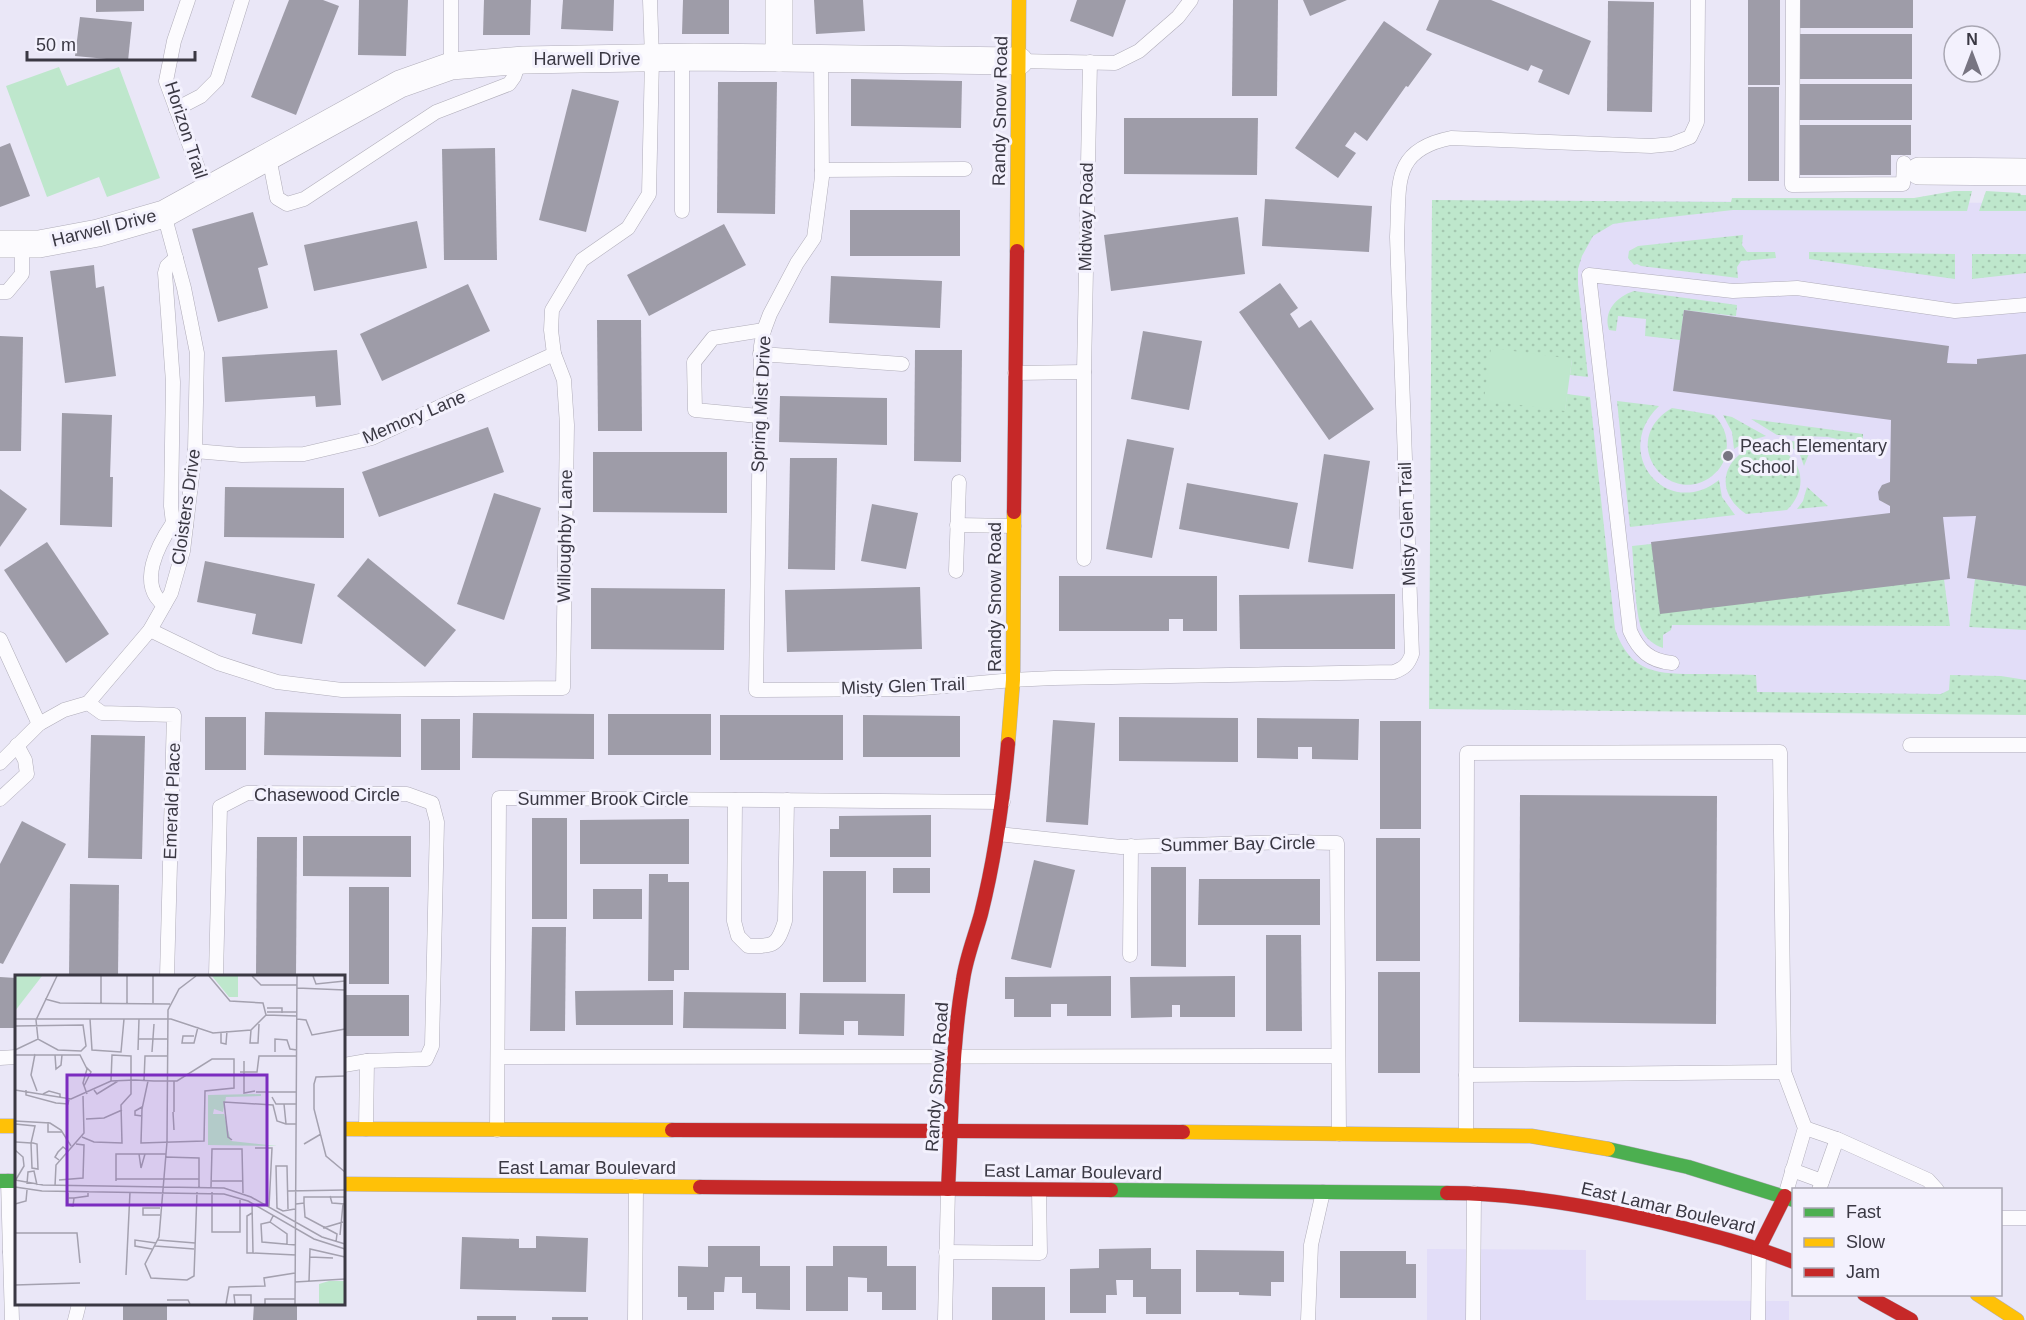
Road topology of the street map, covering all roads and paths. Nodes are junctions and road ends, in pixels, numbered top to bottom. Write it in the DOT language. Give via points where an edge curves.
graph roads {
  1 [pos="188,0"];
  2 [pos="242,0"];
  3 [pos="451,0"];
  4 [pos="650,0"];
  5 [pos="779,0"];
  6 [pos="1019,0"];
  7 [pos="1191,0"];
  8 [pos="1698,0"];
  9 [pos="1793,0"];
  10 [pos="682,58"];
  11 [pos="779,58"];
  12 [pos="652,59"];
  13 [pos="821,59"];
  14 [pos="520,60"];
  15 [pos="1019,62"];
  16 [pos="1090,62"];
  17 [pos="451,66"];
  18 [pos="177,109"];
  19 [pos="269,156"];
  20 [pos="1911,167"];
  21 [pos="965,169"];
  22 [pos="822,170"];
  23 [pos="2026,172"];
  24 [pos="206,190"];
  25 [pos="682,211"];
  26 [pos="164,214"];
  27 [pos="11,244"];
  28 [pos="176,258"];
  29 [pos="0,292"];
  30 [pos="2026,305"];
  31 [pos="764,330"];
  32 [pos="554,354"];
  33 [pos="760,354"];
  34 [pos="902,364"];
  35 [pos="1084,372"];
  36 [pos="1015,373"];
  37 [pos="759,416"];
  38 [pos="195,451"];
  39 [pos="959,482"];
  40 [pos="179,525"];
  41 [pos="957,525"];
  42 [pos="1014,526"];
  43 [pos="1084,559"];
  44 [pos="956,571"];
  45 [pos="164,605"];
  46 [pos="150,630"];
  47 [pos="0,639"];
  48 [pos="1672,663"];
  49 [pos="1013,680"];
  50 [pos="756,690"];
  51 [pos="88,703"];
  52 [pos="39,724"];
  53 [pos="1910,745"];
  54 [pos="2026,745"];
  55 [pos="17,746"];
  56 [pos="1,761"];
  57 [pos="0,800"];
  58 [pos="735,800"];
  59 [pos="787,800"];
  60 [pos="1003,802"];
  61 [pos="998,834"];
  62 [pos="1131,846"];
  63 [pos="1130,955"];
  64 [pos="167,975"];
  65 [pos="216,975"];
  66 [pos="1338,1056"];
  67 [pos="15,1057"];
  68 [pos="498,1057"];
  69 [pos="954,1057"];
  70 [pos="0,1058"];
  71 [pos="367,1062"];
  72 [pos="345,1065"];
  73 [pos="1784,1072"];
  74 [pos="1466,1075"];
  75 [pos="0,1125"];
  76 [pos="15,1126"];
  77 [pos="1804,1128"];
  78 [pos="345,1129"];
  79 [pos="366,1130"];
  80 [pos="497,1130"];
  81 [pos="951,1132"];
  82 [pos="1466,1134"];
  83 [pos="1339,1135"];
  84 [pos="1837,1140"];
  85 [pos="1792,1170"];
  86 [pos="8,1181"];
  87 [pos="345,1184"];
  88 [pos="1821,1185"];
  89 [pos="636,1186"];
  90 [pos="1935,1188"];
  91 [pos="948,1189"];
  92 [pos="1039,1190"];
  93 [pos="1323,1192"];
  94 [pos="1474,1193"];
  95 [pos="1789,1198"];
  96 [pos="2002,1218"];
  97 [pos="2026,1218"];
  98 [pos="1759,1248"];
  99 [pos="13,1252"];
  100 [pos="946,1252"];
  101 [pos="1792,1261"];
  102 [pos="1867,1296"];
  103 [pos="1980,1296"];
  104 [pos="1881,1304"];
  105 [pos="79,1305"];
  106 [pos="12,1320"];
  107 [pos="75,1320"];
  108 [pos="634,1320"];
  109 [pos="945,1320"];
  110 [pos="1308,1320"];
  111 [pos="1473,1320"];
  112 [pos="1758,1320"];
  113 [pos="1880,1320"];
  114 [pos="1911,1320"];
  115 [pos="2017,1320"];
  1 -- 18 [label="lane, Horizon Trail" via="166,81"];
  2 -- 18 [label="lane" via="217,80 201,96"];
  3 -- 17 [label="lane"];
  4 -- 12 [label="lane, Willoughby Lane"];
  5 -- 11 [label="street"];
  6 -- 15 [label="main road, Randy Snow Road"];
  7 -- 16 [label="lane, Harwell Drive" via="1139,51 1115,63"];
  8 -- 49 [label="lane, Misty Glen Trail" via="1697,122 1690,137 1651,146 1451,138 1424,146 1404,166 1397,237 1412,654 1404,668 1394,672"];
  9 -- 20 [label="lane" via="1792,186 1903,184"];
  10 -- 11 [label="street, Harwell Drive"];
  10 -- 12 [label="street, Harwell Drive"];
  10 -- 25 [label="lane"];
  11 -- 13 [label="street, Harwell Drive"];
  12 -- 14 [label="street, Harwell Drive"];
  12 -- 32 [label="lane, Willoughby Lane" via="649,194 628,228 582,260 552,309"];
  13 -- 15 [label="street, Harwell Drive"];
  13 -- 22 [label="lane, Spring Mist Drive"];
  14 -- 17 [label="street, Harwell Drive"];
  14 -- 19 [label="lane" via="509,84 436,112 304,199 287,204 277,198"];
  15 -- 16 [label="lane, Harwell Drive"];
  15 -- 36 [label="main road, Randy Snow Road"];
  16 -- 35 [label="lane, Midway Road"];
  17 -- 19 [label="street, Harwell Drive" via="400,84"];
  18 -- 24 [label="lane, Horizon Trail"];
  19 -- 24 [label="street, Harwell Drive"];
  20 -- 23 [label="street"];
  21 -- 22 [label="lane"];
  22 -- 31 [label="lane, Spring Mist Drive" via="814,238"];
  24 -- 26 [label="street, Harwell Drive"];
  26 -- 27 [label="street, Harwell Drive" via="98,233 39,244"];
  26 -- 28 [label="lane, Cloisters Drive"];
  27 -- 29 [label="lane" via="21,274 7,292"];
  28 -- 38 [label="lane, Cloisters Drive" via="197,353"];
  28 -- 40 [label="lane" via="165,273 173,382 171,494"];
  30 -- 48 [label="lane" via="1954,311 1789,287 1733,291 1589,275 1630,632 1641,651"];
  31 -- 33 [label="lane, Spring Mist Drive"];
  31 -- 37 [label="lane" via="713,338 694,362 695,410"];
  32 -- 38 [label="lane, Memory Lane" via="372,438 304,454"];
  32 -- 46 [label="lane, Willoughby Lane" via="564,380 567,425 563,688 342,690 277,682 218,663"];
  33 -- 34 [label="lane"];
  33 -- 37 [label="lane, Spring Mist Drive"];
  35 -- 36 [label="lane"];
  35 -- 43 [label="lane, Midway Road"];
  36 -- 42 [label="main road, Randy Snow Road"];
  37 -- 50 [label="lane, Spring Mist Drive"];
  38 -- 40 [label="lane, Cloisters Drive"];
  39 -- 41 [label="lane"];
  40 -- 45 [label="lane, Cloisters Drive" via="183,550"];
  40 -- 45 [label="lane" via="154,556 155,595"];
  41 -- 42 [label="lane"];
  41 -- 44 [label="lane"];
  42 -- 49 [label="main road, Randy Snow Road"];
  45 -- 46 [label="lane, Cloisters Drive"];
  46 -- 51 [label="lane, Cloisters Drive"];
  47 -- 52 [label="lane"];
  49 -- 50 [label="lane, Misty Glen Trail" via="912,689"];
  49 -- 60 [label="main road, Randy Snow Road"];
  51 -- 52 [label="lane" via="64,710"];
  51 -- 64 [label="lane, Emerald Place" via="102,713 174,715"];
  52 -- 55 [label="lane"];
  53 -- 54 [label="lane"];
  55 -- 56 [label="lane"];
  55 -- 57 [label="lane" via="27,774"];
  58 -- 59 [label="lane, Summer Brook Circle"];
  58 -- 59 [label="lane" via="734,921 738,936 748,946 770,946 779,940 785,921"];
  58 -- 68 [label="lane, Summer Brook Circle" via="499,798"];
  59 -- 60 [label="lane, Summer Brook Circle"];
  60 -- 61 [label="main road, Randy Snow Road"];
  61 -- 62 [label="lane, Summer Bay Circle"];
  61 -- 69 [label="main road, Randy Snow Road" via="963,977"];
  62 -- 63 [label="lane"];
  62 -- 66 [label="lane, Summer Bay Circle" via="1337,843"];
  65 -- 71 [label="lane, Chasewood Circle" via="220,807 247,793 407,795 432,803 437,822 432,1046 426,1059"];
  66 -- 69 [label="lane"];
  66 -- 83 [label="lane, Summer Bay Circle"];
  67 -- 70 [label="lane"];
  68 -- 69 [label="lane"];
  68 -- 80 [label="lane, Summer Brook Circle"];
  69 -- 81 [label="main road, Randy Snow Road"];
  71 -- 72 [label="lane, Chasewood Circle"];
  71 -- 79 [label="lane"];
  73 -- 74 [label="lane"];
  73 -- 74 [label="lane" via="1780,752 1467,753"];
  73 -- 77 [label="lane"];
  74 -- 82 [label="lane"];
  75 -- 76 [label="main road"];
  77 -- 84 [label="lane"];
  77 -- 85 [label="lane"];
  78 -- 79 [label="main road, East Lamar Boulevard"];
  79 -- 80 [label="main road, East Lamar Boulevard"];
  80 -- 81 [label="main road, East Lamar Boulevard"];
  81 -- 83 [label="main road, East Lamar Boulevard"];
  81 -- 91 [label="main road, Randy Snow Road"];
  82 -- 83 [label="main road, East Lamar Boulevard"];
  82 -- 95 [label="main road, East Lamar Boulevard" via="1531,1136 1597,1146 1688,1167"];
  84 -- 88 [label="lane"];
  84 -- 90 [label="lane" via="1928,1180"];
  85 -- 88 [label="lane"];
  85 -- 95 [label="lane"];
  86 -- 99 [label="lane"];
  87 -- 89 [label="main road, East Lamar Boulevard"];
  89 -- 91 [label="main road, East Lamar Boulevard"];
  89 -- 108 [label="lane"];
  91 -- 92 [label="main road, East Lamar Boulevard"];
  91 -- 100 [label="lane"];
  92 -- 93 [label="main road, East Lamar Boulevard"];
  92 -- 100 [label="lane" via="1040,1253"];
  93 -- 94 [label="main road, East Lamar Boulevard"];
  93 -- 110 [label="lane" via="1311,1245"];
  94 -- 98 [label="main road, East Lamar Boulevard" via="1595,1207"];
  94 -- 111 [label="lane"];
  95 -- 98 [label="main road"];
  96 -- 97 [label="lane"];
  98 -- 101 [label="main road, East Lamar Boulevard"];
  98 -- 112 [label="lane"];
  99 -- 106 [label="lane"];
  100 -- 109 [label="lane"];
  102 -- 104 [label="main road"];
  103 -- 115 [label="main road"];
  104 -- 113 [label="lane"];
  104 -- 114 [label="main road"];
  105 -- 107 [label="lane"];
}
